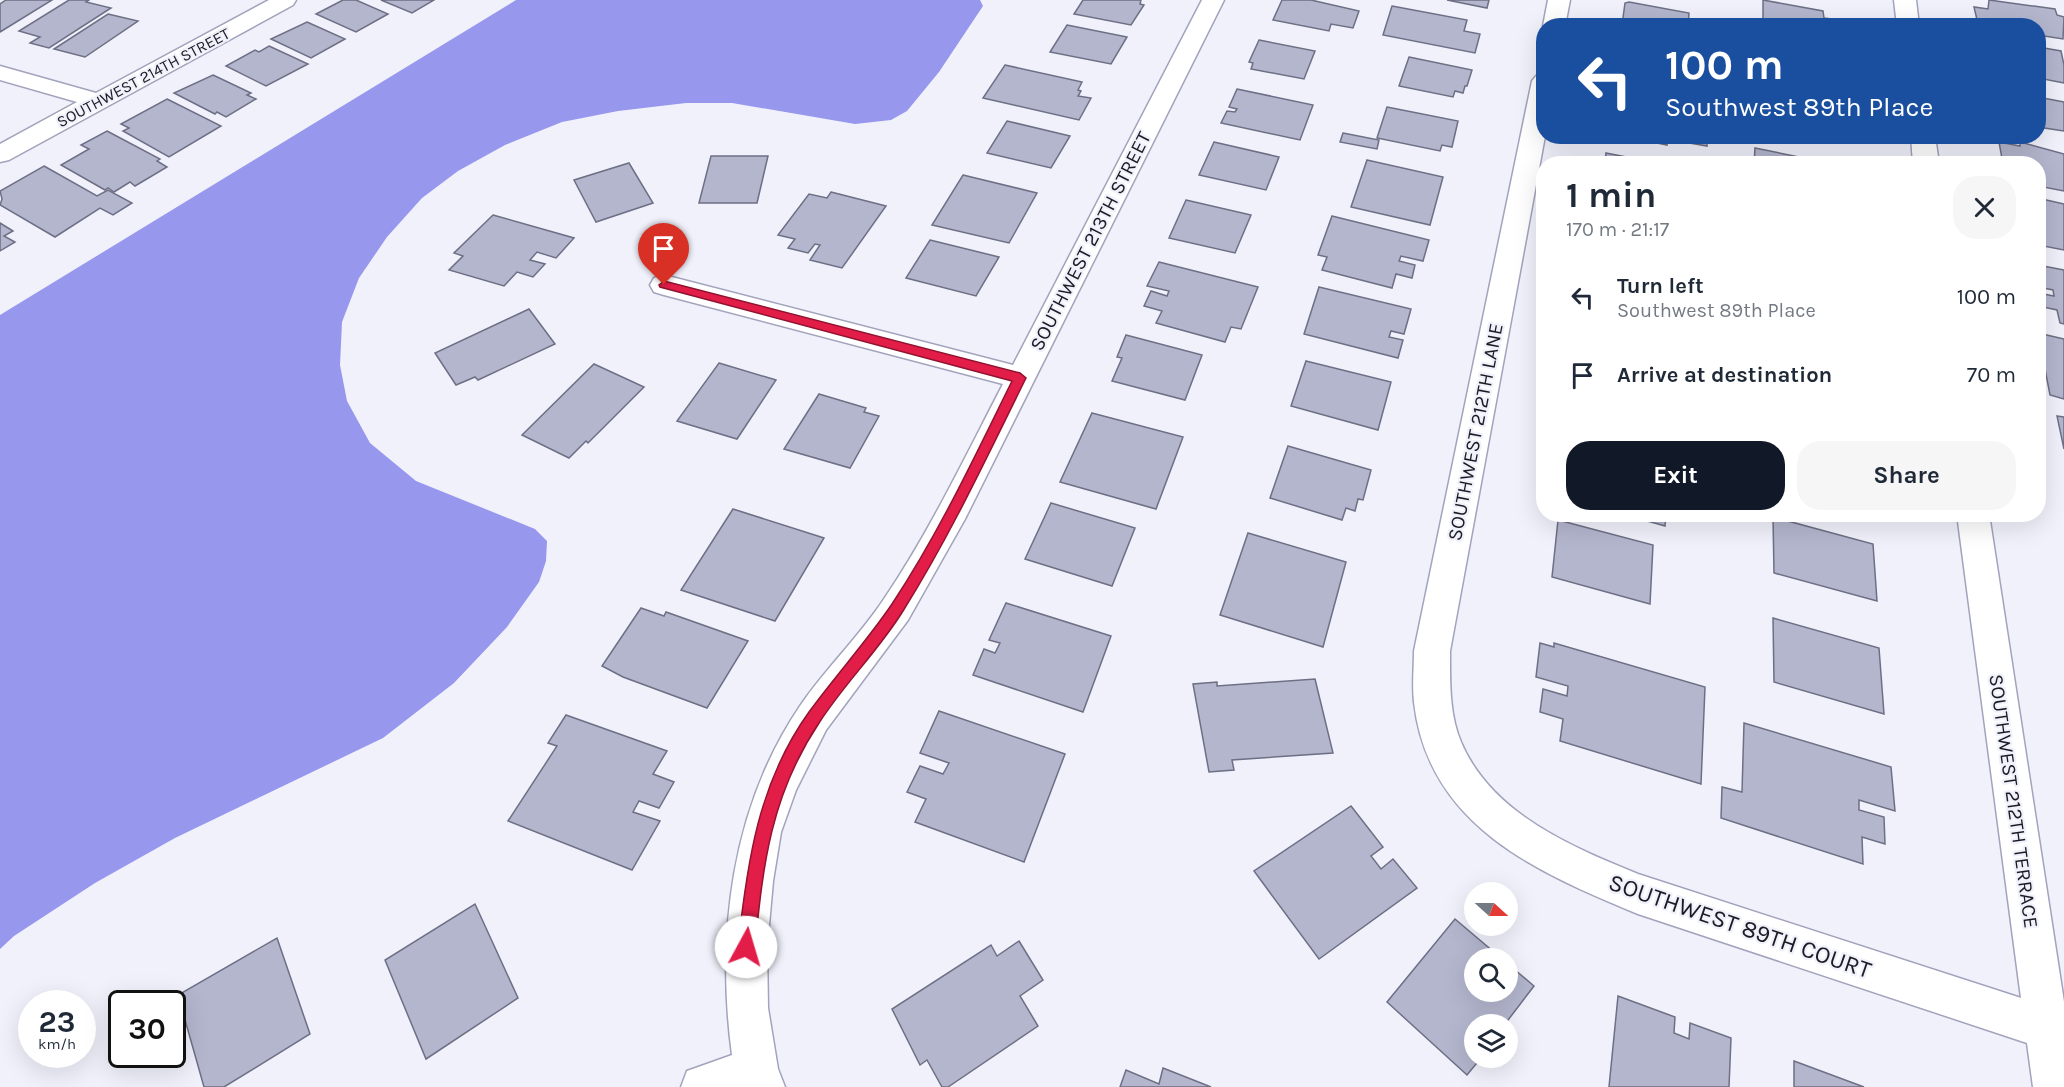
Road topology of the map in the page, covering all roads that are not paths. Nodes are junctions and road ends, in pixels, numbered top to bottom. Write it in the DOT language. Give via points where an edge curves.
graph roads {
  1 [pos="285,0"];
  2 [pos="1213,0"];
  3 [pos="1559,0"];
  4 [pos="1905,0"];
  5 [pos="1556,18"];
  6 [pos="1907,18"];
  7 [pos="0,73"];
  8 [pos="99,101"];
  9 [pos="1536,122"];
  10 [pos="0,154"];
  11 [pos="664,285"];
  12 [pos="1020,378"];
  13 [pos="1974,522"];
  14 [pos="1460,779"];
  15 [pos="2046,1028"];
  16 [pos="760,1078"];
  17 [pos="703,1087"];
  18 [pos="2055,1087"];
  1 -- 8 [label="street, SOUTHWEST 214TH STREET"];
  2 -- 12 [label="street, SOUTHWEST 213TH STREET"];
  3 -- 5 [label="street"];
  4 -- 6 [label="street"];
  7 -- 8 [label="street"];
  8 -- 10 [label="street, SOUTHWEST 214TH STREET"];
  9 -- 14 [label="street, SOUTHWEST 212TH LANE" via="1432,651 1431,710 1442,744"];
  11 -- 12 [label="street"];
  12 -- 16 [label="street, SOUTHWEST 213TH STREET" via="923,567 896,610 813,718 777,790 762,832 746,947 747,1008"];
  13 -- 15 [label="street, SOUTHWEST 212TH TERRACE"];
  14 -- 15 [label="street, SOUTHWEST 89TH COURT" via="1508,830 1599,879"];
  15 -- 18 [label="street, SOUTHWEST 212TH TERRACE"];
  16 -- 17 [label="street"];
}
